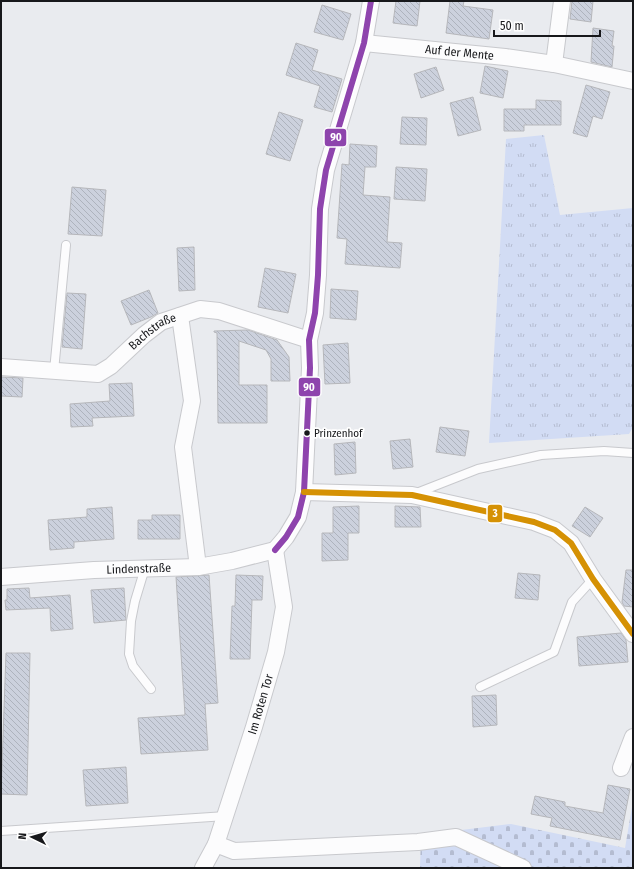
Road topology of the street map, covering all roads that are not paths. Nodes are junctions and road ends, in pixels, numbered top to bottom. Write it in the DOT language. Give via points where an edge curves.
graph roads {
  1 [pos="371,1"];
  2 [pos="562,1"];
  3 [pos="364,43"];
  4 [pos="554,64"];
  5 [pos="633,81"];
  6 [pos="66,245"];
  7 [pos="180,316"];
  8 [pos="309,340"];
  9 [pos="1,367"];
  10 [pos="54,371"];
  11 [pos="633,453"];
  12 [pos="304,492"];
  13 [pos="412,495"];
  14 [pos="275,550"];
  15 [pos="198,567"];
  16 [pos="145,568"];
  17 [pos="1,577"];
  18 [pos="593,579"];
  19 [pos="633,634"];
  20 [pos="480,687"];
  21 [pos="151,689"];
  22 [pos="633,737"];
  23 [pos="621,768"];
  24 [pos="226,816"];
  25 [pos="1,831"];
  26 [pos="216,844"];
  27 [pos="203,868"];
  28 [pos="523,868"];
  1 -- 3 [label="street"];
  2 -- 4 [label="street"];
  3 -- 4 [label="street, Auf der Mente"];
  3 -- 8 [label="street" via="326,170 320,209 315,313"];
  4 -- 5 [label="street, Auf der Mente"];
  6 -- 10 [label="lane"];
  7 -- 8 [label="street, Bachstraße" via="200,309 219,311"];
  7 -- 10 [label="street, Bachstraße" via="161,322 111,366 98,374"];
  7 -- 15 [label="street" via="192,401 182,447"];
  8 -- 12 [label="street"];
  9 -- 10 [label="street, Bachstraße"];
  11 -- 13 [label="lane" via="604,451 541,455 478,469"];
  12 -- 13 [label="street"];
  12 -- 14 [label="street" via="298,517"];
  13 -- 18 [label="street" via="534,522 554,530 571,543"];
  14 -- 15 [label="street, Lindenstraße"];
  14 -- 24 [label="street, Im Roten Tor" via="284,607 276,652"];
  15 -- 16 [label="street, Lindenstraße"];
  16 -- 17 [label="street, Lindenstraße"];
  16 -- 21 [label="lane" via="131,621 129,654 133,666"];
  18 -- 19 [label="street"];
  18 -- 20 [label="lane" via="572,602 554,652"];
  22 -- 23 [label="street"];
  24 -- 25 [label="lane"];
  24 -- 26 [label="street, Im Roten Tor"];
  26 -- 27 [label="street, Im Roten Tor"];
  26 -- 28 [label="street" via="234,852 418,842 456,837"];
}
